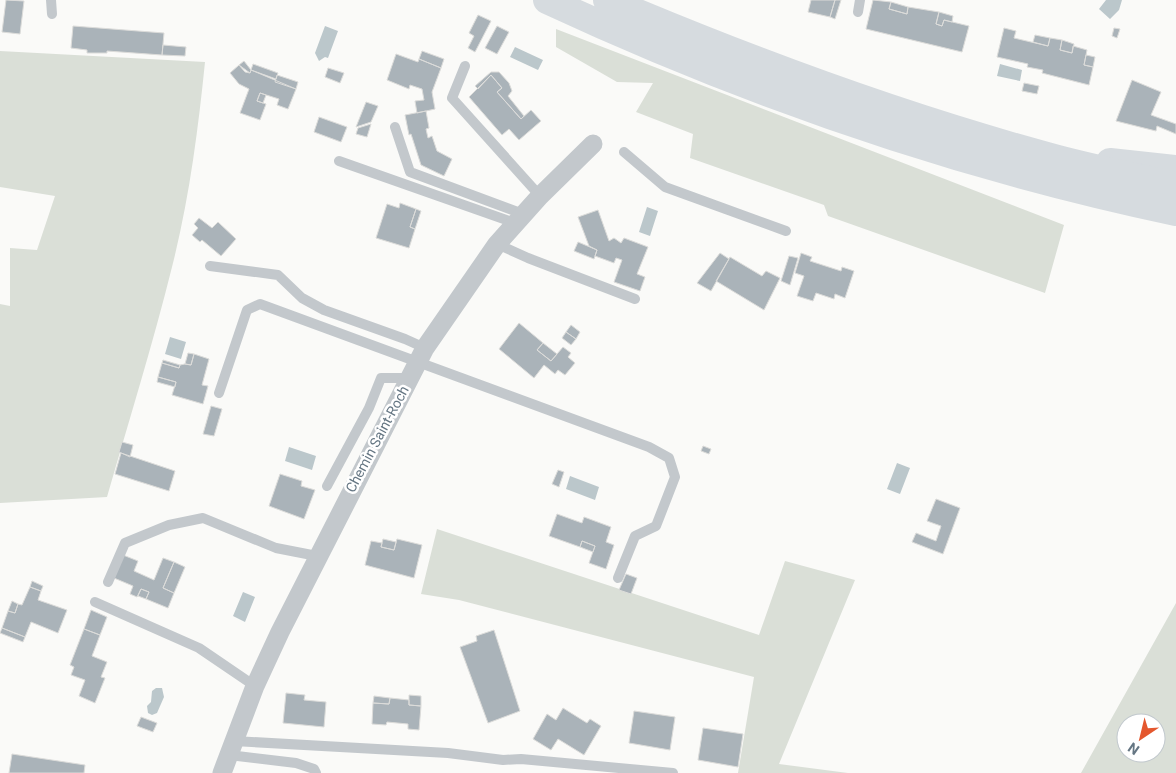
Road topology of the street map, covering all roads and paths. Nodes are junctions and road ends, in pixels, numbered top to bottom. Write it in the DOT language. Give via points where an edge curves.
graph roads {
  1 [pos="51,0"];
  2 [pos="547,0"];
  3 [pos="607,0"];
  4 [pos="860,0"];
  5 [pos="858,12"];
  6 [pos="52,14"];
  7 [pos="465,66"];
  8 [pos="395,127"];
  9 [pos="593,144"];
  10 [pos="624,152"];
  11 [pos="1048,156"];
  12 [pos="340,162"];
  13 [pos="1176,169"];
  14 [pos="1176,186"];
  15 [pos="540,196"];
  16 [pos="1176,212"];
  17 [pos="519,219"];
  18 [pos="786,231"];
  19 [pos="498,244"];
  20 [pos="210,266"];
  21 [pos="635,299"];
  22 [pos="421,355"];
  23 [pos="409,378"];
  24 [pos="219,393"];
  25 [pos="327,486"];
  26 [pos="318,556"];
  27 [pos="618,578"];
  28 [pos="108,582"];
  29 [pos="95,602"];
  30 [pos="255,686"];
  31 [pos="232,748"];
  32 [pos="222,773"];
  33 [pos="316,773"];
  34 [pos="673,773"];
  1 -- 6 [label="lane"];
  2 -- 16 [label="main road" via="702,67 898,139 1020,174"];
  3 -- 11 [label="main road" via="812,82 950,128"];
  4 -- 5 [label="lane"];
  7 -- 15 [label="lane" via="452,98"];
  8 -- 17 [label="lane" via="410,172"];
  9 -- 15 [label="street, Chemin Saint-Roch"];
  10 -- 18 [label="lane" via="665,187"];
  11 -- 13 [label="main road"];
  11 -- 14 [label="main road"];
  12 -- 17 [label="lane"];
  15 -- 17 [label="street, Chemin Saint-Roch"];
  17 -- 19 [label="street, Chemin Saint-Roch"];
  19 -- 21 [label="lane"];
  19 -- 22 [label="street, Chemin Saint-Roch"];
  20 -- 22 [label="lane" via="278,275 302,298 324,310 405,339"];
  22 -- 23 [label="street, Chemin Saint-Roch"];
  22 -- 24 [label="lane" via="260,304 248,310"];
  22 -- 27 [label="lane" via="669,458 675,477 656,526 635,536"];
  23 -- 25 [label="lane" via="381,378 369,408"];
  23 -- 26 [label="street, Chemin Saint-Roch"];
  26 -- 28 [label="lane" via="276,548 203,518 169,525 125,544"];
  26 -- 30 [label="street, Chemin Saint-Roch"];
  29 -- 30 [label="lane" via="199,648"];
  30 -- 31 [label="street, Chemin Saint-Roch"];
  31 -- 32 [label="street, Chemin Saint-Roch"];
  31 -- 33 [label="lane" via="314,769"];
  31 -- 34 [label="lane" via="448,753"];
}
